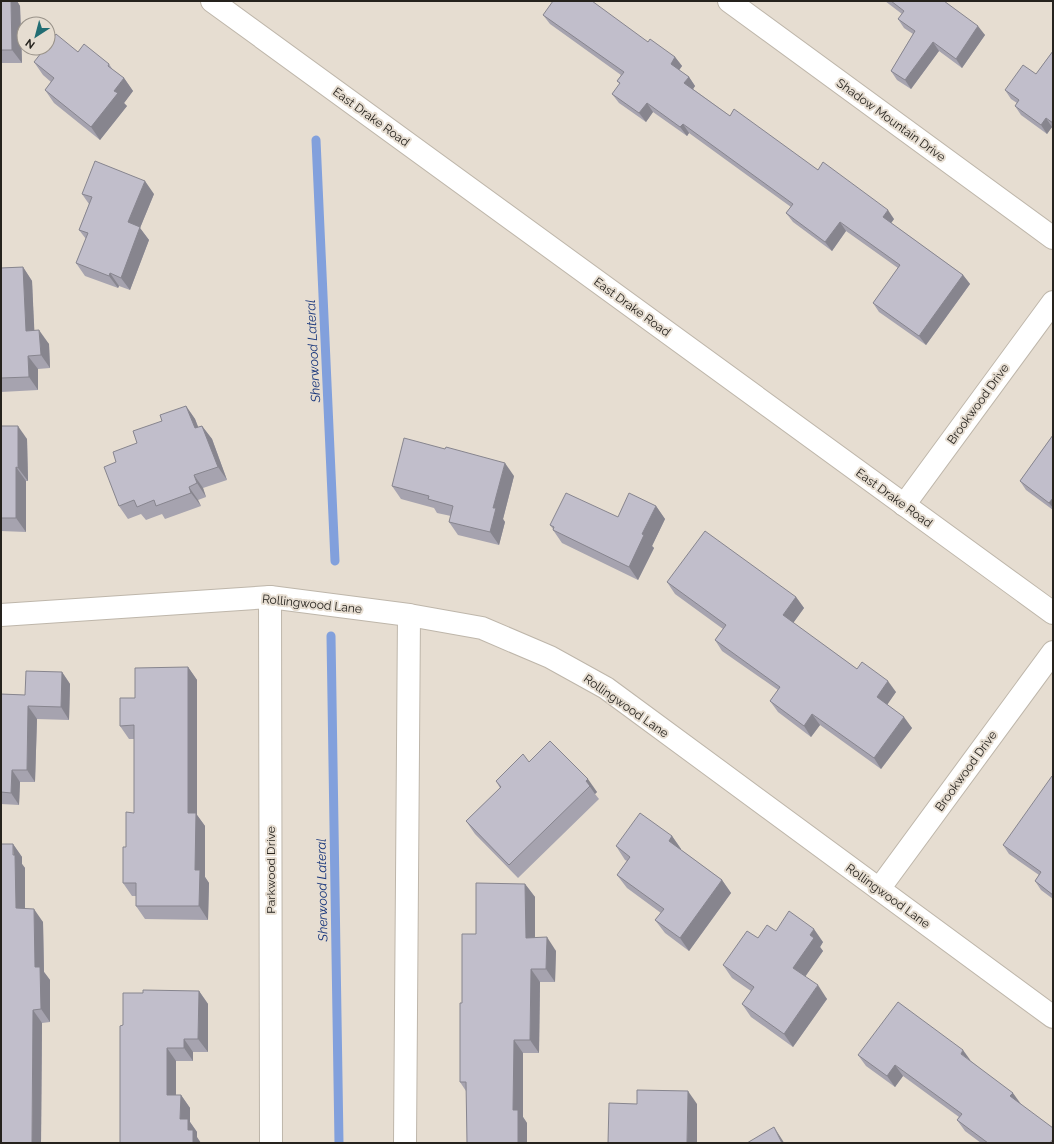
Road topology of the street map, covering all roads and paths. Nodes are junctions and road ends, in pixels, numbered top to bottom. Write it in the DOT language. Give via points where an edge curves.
graph roads {
  1 [pos="212,1"];
  2 [pos="729,1"];
  3 [pos="1053,238"];
  4 [pos="1053,302"];
  5 [pos="904,505"];
  6 [pos="270,597"];
  7 [pos="1053,613"];
  8 [pos="1,615"];
  9 [pos="409,615"];
  10 [pos="1053,652"];
  11 [pos="879,890"];
  12 [pos="1053,1017"];
  13 [pos="271,1143"];
  14 [pos="405,1143"];
  1 -- 5 [label="street, East Drake Road"];
  2 -- 3 [label="street, Shadow Mountain Drive"];
  4 -- 5 [label="street, Brookwood Drive"];
  5 -- 7 [label="street, East Drake Road"];
  6 -- 8 [label="street, Rollingwood Lane"];
  6 -- 9 [label="street, Rollingwood Lane"];
  6 -- 13 [label="street, Parkwood Drive"];
  9 -- 11 [label="street, Rollingwood Lane" via="482,628 550,657 606,688"];
  9 -- 14 [label="street"];
  10 -- 11 [label="street, Brookwood Drive"];
  11 -- 12 [label="street, Rollingwood Lane"];
}
